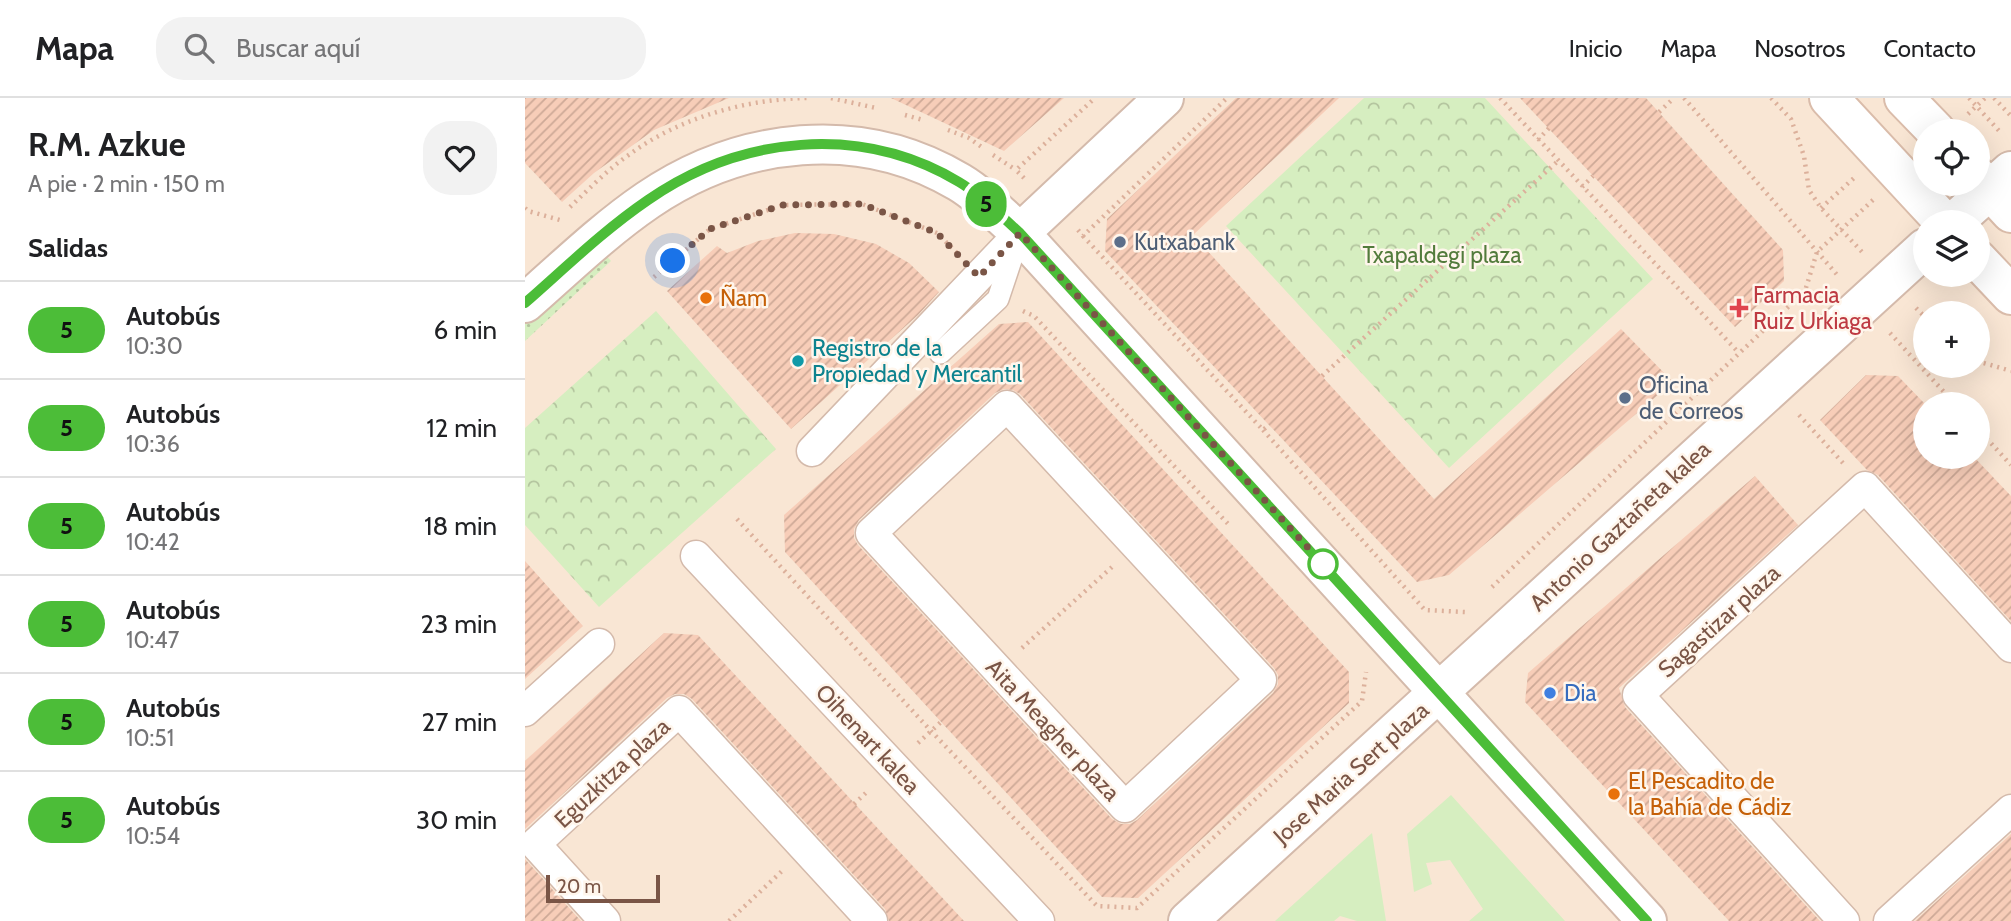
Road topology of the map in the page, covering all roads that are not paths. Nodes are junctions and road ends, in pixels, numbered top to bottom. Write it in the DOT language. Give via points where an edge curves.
graph roads {
  1 [pos="1164,98"];
  2 [pos="1829,98"];
  3 [pos="1904,98"];
  4 [pos="1924,119"];
  5 [pos="1999,177"];
  6 [pos="1933,210"];
  7 [pos="1966,210"];
  8 [pos="1020,233"];
  9 [pos="576,258"];
  10 [pos="1913,258"];
  11 [pos="525,269"];
  12 [pos="1990,273"];
  13 [pos="988,288"];
  14 [pos="2011,295"];
  15 [pos="525,303"];
  16 [pos="940,353"];
  17 [pos="812,451"];
  18 [pos="1136,545"];
  19 [pos="696,556"];
  20 [pos="599,644"];
  21 [pos="2011,647"];
  22 [pos="1440,692"];
  23 [pos="525,711"];
  24 [pos="2011,810"];
  25 [pos="605,921"];
  26 [pos="872,921"];
  27 [pos="1039,921"];
  28 [pos="1188,921"];
  29 [pos="1647,921"];
  30 [pos="1844,921"];
  31 [pos="1889,921"];
  1 -- 8 [label="street"];
  2 -- 6 [label="street"];
  3 -- 4 [label="street"];
  5 -- 7 [label="street"];
  8 -- 9 [label="street" via="962,183 929,166 874,149 828,143 763,149 697,171 648,200"];
  8 -- 13 [label="street"];
  8 -- 22 [label="street"];
  9 -- 11 [label="street" via="547,268"];
  9 -- 15 [label="street"];
  10 -- 22 [label="street, Antonio Gaztañeta kalea"];
  12 -- 14 [label="street"];
  13 -- 16 [label="lane"];
  13 -- 17 [label="street"];
  18 -- 18 [label="street, Aita Meagher plaza" via="1007,406 871,533 1125,807 1261,680"];
  19 -- 27 [label="street, Oihenart kalea"];
  20 -- 23 [label="street"];
  21 -- 30 [label="street, Sagastizar plaza" via="1865,487 1638,695"];
  22 -- 28 [label="street, Jose Maria Sert plaza"];
  22 -- 29 [label="street, Jose Maria Sert plaza"];
  24 -- 31 [label="street"];
  25 -- 26 [label="street, Eguzkitza plaza" via="535,844 679,711"];
}
